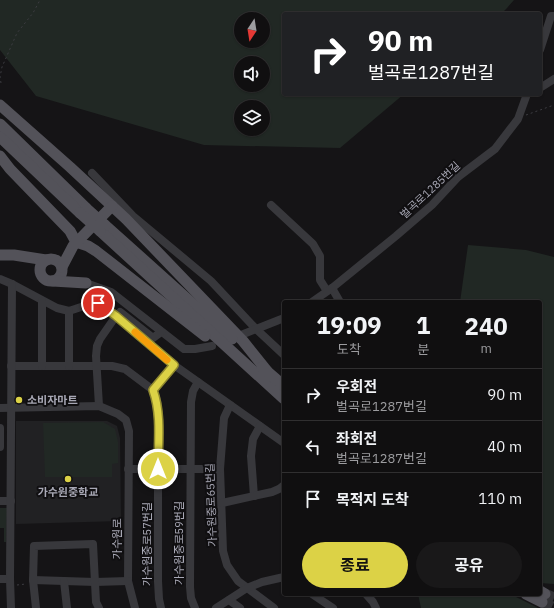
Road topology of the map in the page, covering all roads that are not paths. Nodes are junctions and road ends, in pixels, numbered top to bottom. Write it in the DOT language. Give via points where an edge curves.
graph roads {
  1 [pos="553,13"];
  2 [pos="542,44"];
  3 [pos="554,80"];
  4 [pos="542,87"];
  5 [pos="528,96"];
  6 [pos="0,105"];
  7 [pos="0,124"];
  8 [pos="0,137"];
  9 [pos="0,156"];
  10 [pos="92,173"];
  11 [pos="271,205"];
  12 [pos="112,206"];
  13 [pos="83,211"];
  14 [pos="102,228"];
  15 [pos="74,244"];
  16 [pos="2,255"];
  17 [pos="48,260"];
  18 [pos="62,268"];
  19 [pos="40,271"];
  20 [pos="0,279"];
  21 [pos="53,281"];
  22 [pos="86,283"];
  23 [pos="12,284"];
  24 [pos="330,289"];
  25 [pos="315,300"];
  26 [pos="338,300"];
  27 [pos="42,301"];
  28 [pos="70,311"];
  29 [pos="116,316"];
  30 [pos="282,319"];
  31 [pos="256,329"];
  32 [pos="161,332"];
  33 [pos="241,335"];
  34 [pos="212,346"];
  35 [pos="282,353"];
  36 [pos="174,365"];
  37 [pos="11,366"];
  38 [pos="42,366"];
  39 [pos="70,366"];
  40 [pos="97,367"];
  41 [pos="267,371"];
  42 [pos="255,372"];
  43 [pos="198,382"];
  44 [pos="282,384"];
  45 [pos="153,390"];
  46 [pos="282,396"];
  47 [pos="230,405"];
  48 [pos="99,406"];
  49 [pos="0,408"];
  50 [pos="12,408"];
  51 [pos="260,426"];
  52 [pos="0,428"];
  53 [pos="282,442"];
  54 [pos="0,447"];
  55 [pos="128,469"];
  56 [pos="158,469"];
  57 [pos="220,469"];
  58 [pos="190,470"];
  59 [pos="282,487"];
  60 [pos="254,496"];
  61 [pos="0,501"];
  62 [pos="11,501"];
  63 [pos="222,503"];
  64 [pos="282,577"];
  65 [pos="0,579"];
  66 [pos="64,581"];
  67 [pos="128,581"];
  68 [pos="10,582"];
  69 [pos="33,582"];
  70 [pos="95,582"];
  71 [pos="247,588"];
  72 [pos="315,596"];
  73 [pos="368,596"];
  74 [pos="229,600"];
  75 [pos="11,608"];
  76 [pos="36,608"];
  77 [pos="67,608"];
  78 [pos="99,608"];
  79 [pos="135,608"];
  80 [pos="161,608"];
  81 [pos="195,608"];
  82 [pos="216,608"];
  83 [pos="240,608"];
  84 [pos="274,608"];
  85 [pos="333,608"];
  86 [pos="376,608"];
  1 -- 2 [label="street"];
  3 -- 4 [label="street"];
  5 -- 24 [label="street, 벌곡로1285번길" via="518,119 495,149 458,177 432,205"];
  6 -- 12 [label="main road"];
  7 -- 13 [label="main road"];
  8 -- 13 [label="main road"];
  9 -- 15 [label="main road" via="70,231"];
  10 -- 31 [label="street" via="133,216 211,281"];
  11 -- 24 [label="street" via="313,244 320,256 320,280"];
  12 -- 15 [label="main road"];
  12 -- 41 [label="main road" via="243,341"];
  13 -- 14 [label="main road, bridge"];
  14 -- 41 [label="main road"];
  14 -- 42 [label="main road"];
  15 -- 17 [label="main road"];
  15 -- 18 [label="main road"];
  15 -- 42 [label="main road" via="96,251 227,354"];
  16 -- 17 [label="main road"];
  16 -- 19 [label="main road"];
  17 -- 18 [label="main road" via="59,262"];
  17 -- 19 [label="main road" via="41,265"];
  18 -- 21 [label="main road" via="61,276"];
  18 -- 22 [label="main road"];
  19 -- 21 [label="main road" via="46,280"];
  20 -- 23 [label="street"];
  21 -- 22 [label="main road"];
  22 -- 32 [label="street" via="111,292"];
  23 -- 27 [label="street"];
  23 -- 37 [label="street"];
  24 -- 25 [label="street, 벌곡로1285번길"];
  24 -- 26 [label="street"];
  27 -- 28 [label="street"];
  27 -- 38 [label="street"];
  28 -- 29 [label="street" via="98,303"];
  28 -- 39 [label="street"];
  29 -- 32 [label="street" via="120,312 153,338"];
  29 -- 36 [label="street"];
  29 -- 40 [label="street" via="97,346"];
  30 -- 31 [label="street"];
  31 -- 33 [label="street"];
  31 -- 35 [label="street"];
  32 -- 34 [label="street" via="184,349"];
  36 -- 43 [label="street"];
  36 -- 45 [label="street"];
  37 -- 38 [label="street"];
  37 -- 50 [label="street"];
  38 -- 39 [label="street"];
  39 -- 40 [label="street"];
  40 -- 45 [label="street" via="112,366 125,369"];
  40 -- 48 [label="street"];
  41 -- 44 [label="main road"];
  42 -- 46 [label="main road"];
  43 -- 47 [label="street"];
  43 -- 58 [label="street, 가수원중로59번길" via="191,402"];
  45 -- 56 [label="street, 가수원중로57번길" via="158,410"];
  47 -- 51 [label="street"];
  47 -- 57 [label="street, 가수원중로65번길" via="224,418"];
  48 -- 50 [label="street, 가수원로"];
  48 -- 55 [label="street, 가수원로" via="126,420 129,431"];
  49 -- 50 [label="street, 가수원로"];
  50 -- 62 [label="street"];
  51 -- 53 [label="street"];
  51 -- 60 [label="street" via="253,439"];
  52 -- 54 [label="street"];
  55 -- 56 [label="street"];
  55 -- 67 [label="street, 가수원로"];
  56 -- 58 [label="street"];
  56 -- 80 [label="street, 가수원중로57번길" via="158,581"];
  57 -- 58 [label="street"];
  57 -- 63 [label="street, 가수원중로65번길"];
  58 -- 81 [label="street, 가수원중로59번길" via="190,587"];
  59 -- 60 [label="street"];
  60 -- 63 [label="street"];
  61 -- 62 [label="street"];
  62 -- 68 [label="street"];
  63 -- 71 [label="street, 가수원중로65번길" via="223,551 227,565 238,581"];
  64 -- 71 [label="street"];
  65 -- 68 [label="street"];
  66 -- 69 [label="street"];
  66 -- 70 [label="street"];
  66 -- 77 [label="street"];
  67 -- 70 [label="street"];
  67 -- 79 [label="street, 가수원로"];
  68 -- 75 [label="street"];
  69 -- 70 [label="street" via="34,546 93,544"];
  69 -- 76 [label="street"];
  70 -- 78 [label="street" via="96,602"];
  71 -- 74 [label="street"];
  71 -- 84 [label="street, 가수원중로65번길"];
  72 -- 85 [label="street"];
  73 -- 86 [label="street"];
  74 -- 82 [label="street"];
  74 -- 83 [label="street"];
}
